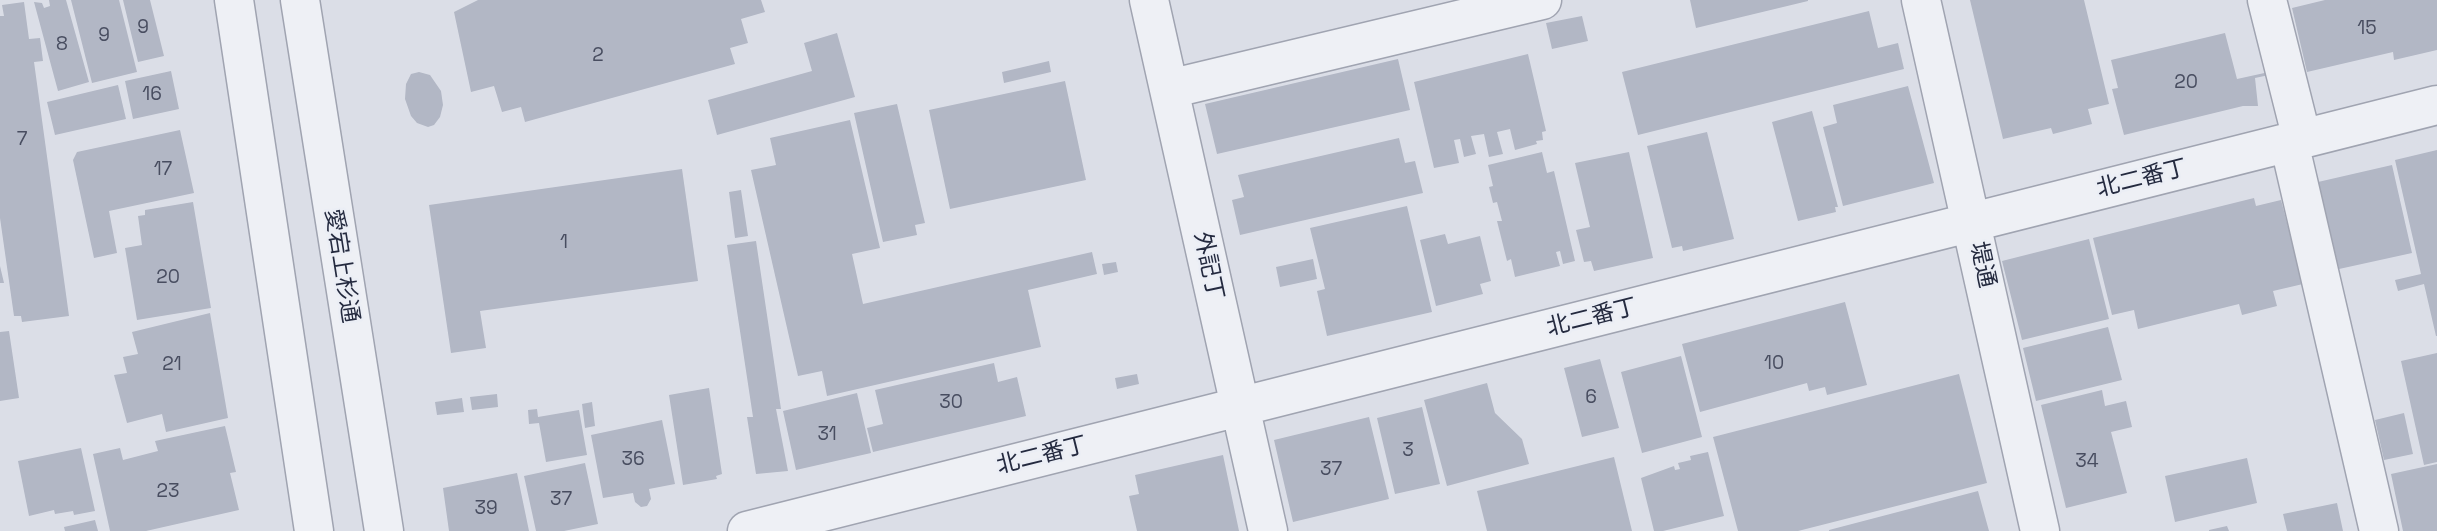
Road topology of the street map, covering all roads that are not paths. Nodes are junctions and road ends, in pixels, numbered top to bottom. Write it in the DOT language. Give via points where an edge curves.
graph roads {
  1 [pos="234,0"];
  2 [pos="300,0"];
  3 [pos="1149,0"];
  4 [pos="1542,0"];
  5 [pos="1922,0"];
  6 [pos="2267,0"];
  7 [pos="1169,89"];
  8 [pos="2437,105"];
  9 [pos="2295,140"];
  10 [pos="1972,221"];
  11 [pos="1240,407"];
  12 [pos="314,531"];
  13 [pos="384,531"];
  14 [pos="747,531"];
  15 [pos="1268,531"];
  16 [pos="2040,531"];
  17 [pos="2379,531"];
  1 -- 12 [label="street"];
  2 -- 13 [label="street, 愛宕上杉通"];
  3 -- 7 [label="street, 外記丁"];
  4 -- 7 [label="street"];
  5 -- 10 [label="street, 堤通"];
  6 -- 9 [label="street"];
  7 -- 11 [label="street, 外記丁"];
  8 -- 9 [label="street, 北二番丁"];
  9 -- 10 [label="street, 北二番丁"];
  9 -- 17 [label="street"];
  10 -- 11 [label="street, 北二番丁"];
  10 -- 16 [label="street, 堤通"];
  11 -- 14 [label="street, 北二番丁"];
  11 -- 15 [label="street, 外記丁"];
}
